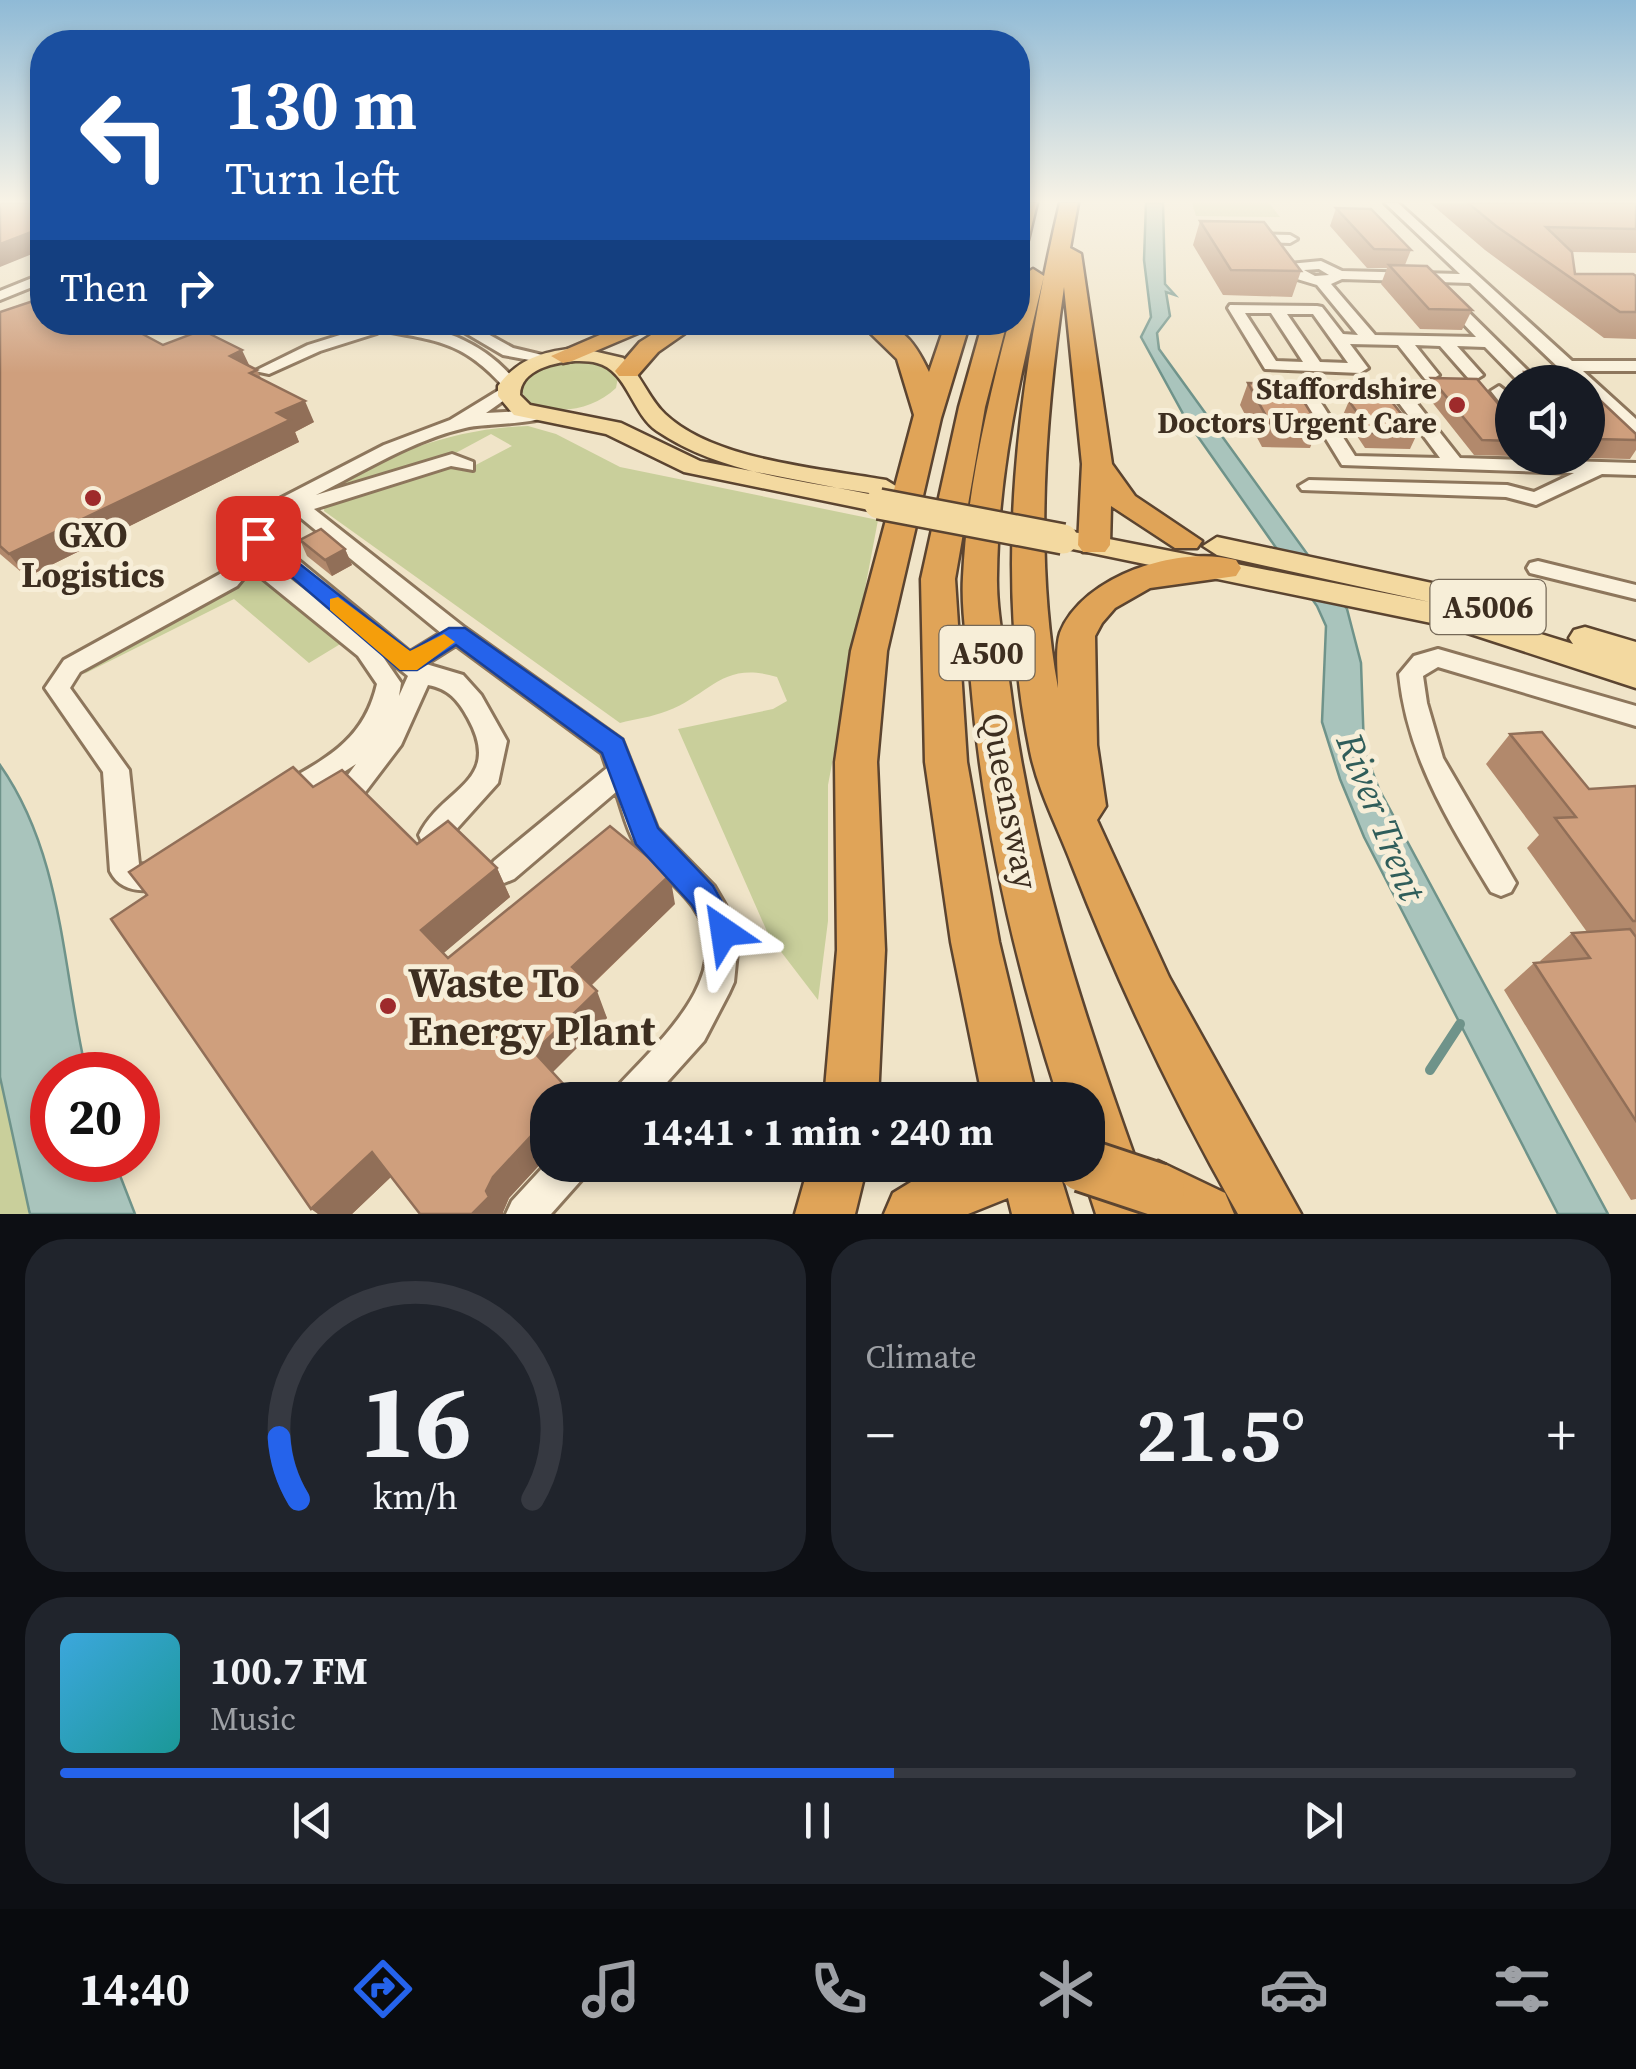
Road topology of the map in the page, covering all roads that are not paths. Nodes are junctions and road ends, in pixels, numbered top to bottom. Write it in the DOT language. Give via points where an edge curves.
graph roads {
  1 [pos="1038,260"];
  2 [pos="1060,260"];
  3 [pos="1071,260"];
  4 [pos="1305,260"];
  5 [pos="1454,260"];
  6 [pos="1308,263"];
  7 [pos="1337,273"];
  8 [pos="1471,275"];
  9 [pos="1321,281"];
  10 [pos="30,283"];
  11 [pos="1030,288"];
  12 [pos="0,296"];
  13 [pos="1446,298"];
  14 [pos="1276,309"];
  15 [pos="327,335"];
  16 [pos="359,335"];
  17 [pos="440,335"];
  18 [pos="478,335"];
  19 [pos="618,335"];
  20 [pos="669,335"];
  21 [pos="892,335"];
  22 [pos="954,335"];
  23 [pos="991,335"];
  24 [pos="1017,335"];
  25 [pos="1339,339"];
  26 [pos="1371,340"];
  27 [pos="1402,340"];
  28 [pos="1444,342"];
  29 [pos="1490,342"];
  30 [pos="314,353"];
  31 [pos="557,358"];
  32 [pos="1512,365"];
  33 [pos="1565,365"];
  34 [pos="1605,366"];
  35 [pos="1636,366"];
  36 [pos="1315,367"];
  37 [pos="263,371"];
  38 [pos="1431,375"];
  39 [pos="1475,375"];
  40 [pos="629,376"];
  41 [pos="509,387"];
  42 [pos="1398,391"];
  43 [pos="1274,393"];
  44 [pos="1306,393"];
  45 [pos="1354,394"];
  46 [pos="1605,401"];
  47 [pos="549,416"];
  48 [pos="927,418"];
  49 [pos="456,424"];
  50 [pos="1636,429"];
  51 [pos="1454,463"];
  52 [pos="1495,463"];
  53 [pos="1097,464"];
  54 [pos="466,466"];
  55 [pos="1605,468"];
  56 [pos="1636,469"];
  57 [pos="1586,475"];
  58 [pos="1308,486"];
  59 [pos="883,496"];
  60 [pos="294,503"];
  61 [pos="262,513"];
  62 [pos="1080,533"];
  63 [pos="1186,541"];
  64 [pos="245,553"];
  65 [pos="1229,562"];
  66 [pos="1538,568"];
  67 [pos="1343,581"];
  68 [pos="1636,592"];
  69 [pos="457,634"];
  70 [pos="1636,654"];
  71 [pos="415,669"];
  72 [pos="1636,676"];
  73 [pos="1636,716"];
  74 [pos="622,771"];
  75 [pos="353,787"];
  76 [pos="262,811"];
  77 [pos="639,816"];
  78 [pos="432,834"];
  79 [pos="609,842"];
  80 [pos="181,864"];
  81 [pos="504,870"];
  82 [pos="1098,872"];
  83 [pos="1501,883"];
  84 [pos="644,1082"];
  85 [pos="852,1082"];
  86 [pos="1006,1082"];
  87 [pos="1080,1082"];
  88 [pos="1105,1127"];
  89 [pos="1105,1176"];
  90 [pos="554,1182"];
  91 [pos="833,1182"];
  92 [pos="974,1182"];
  93 [pos="1022,1182"];
  94 [pos="1162,1206"];
  95 [pos="525,1214"];
  96 [pos="825,1214"];
  97 [pos="914,1214"];
  98 [pos="1042,1214"];
  99 [pos="1271,1214"];
  1 -- 11 [label="highway, Queensway / A500"];
  2 -- 82 [label="highway" via="1038,379 1029,610 1051,755"];
  3 -- 53 [label="highway"];
  4 -- 6 [label="street"];
  5 -- 8 [label="street"];
  6 -- 7 [label="street"];
  6 -- 9 [label="street" via="1294,270"];
  7 -- 8 [label="street"];
  7 -- 8 [label="street" via="1410,266"];
  7 -- 9 [label="street"];
  8 -- 33 [label="street"];
  9 -- 26 [label="street"];
  10 -- 12 [label="street"];
  13 -- 29 [label="street"];
  14 -- 25 [label="street" via="1317,310"];
  14 -- 36 [label="street"];
  14 -- 36 [label="street" via="1235,308 1270,366"];
  15 -- 30 [label="street"];
  16 -- 30 [label="street"];
  17 -- 41 [label="street" via="490,361"];
  18 -- 31 [label="street" via="509,352"];
  19 -- 31 [label="highway"];
  20 -- 40 [label="highway" via="649,347"];
  21 -- 48 [label="highway" via="913,359"];
  22 -- 48 [label="highway"];
  23 -- 86 [label="highway, Queensway / A500" via="938,579 946,762"];
  24 -- 87 [label="highway, Queensway / A500" via="991,467 980,578 1010,819"];
  25 -- 26 [label="street"];
  25 -- 36 [label="street" via="1360,368"];
  26 -- 27 [label="street"];
  27 -- 28 [label="street"];
  27 -- 38 [label="street"];
  28 -- 29 [label="street"];
  28 -- 39 [label="street"];
  29 -- 32 [label="street"];
  30 -- 37 [label="street"];
  31 -- 40 [label="main road" via="607,358"];
  31 -- 41 [label="main road" via="522,371"];
  34 -- 35 [label="street"];
  40 -- 47 [label="main road" via="622,396 604,407"];
  40 -- 59 [label="main road, A5006" via="649,414 698,443"];
  41 -- 47 [label="main road" via="515,405"];
  41 -- 49 [label="street"];
  42 -- 51 [label="street"];
  43 -- 44 [label="street"];
  44 -- 45 [label="street"];
  44 -- 51 [label="street" via="1349,461"];
  46 -- 50 [label="street"];
  47 -- 49 [label="street"];
  47 -- 59 [label="main road, A5006" via="614,428 694,467"];
  48 -- 85 [label="highway" via="868,650 856,762 861,950"];
  49 -- 60 [label="street" via="391,449"];
  51 -- 52 [label="street"];
  53 -- 62 [label="highway"];
  53 -- 63 [label="highway" via="1124,503"];
  54 -- 60 [label="street" via="452,460"];
  55 -- 56 [label="street"];
  57 -- 58 [label="street" via="1536,500 1508,492"];
  59 -- 62 [label="main road, A5006, bridge"];
  60 -- 61 [label="street"];
  60 -- 69 [label="street"];
  61 -- 64 [label="street" via="236,529"];
  61 -- 71 [label="street" via="258,538"];
  62 -- 63 [label="main road, A5006"];
  62 -- 65 [label="main road, A5006"];
  63 -- 65 [label="main road, A5006"];
  64 -- 76 [label="street" via="366,650 389,682 369,740"];
  64 -- 80 [label="street" via="230,582 72,666 58,683 116,770 125,871 153,878"];
  65 -- 67 [label="main road, A5006"];
  65 -- 82 [label="highway" via="1128,583 1092,610 1077,636 1077,745"];
  66 -- 68 [label="street"];
  67 -- 70 [label="main road, A5006" via="1482,606"];
  67 -- 72 [label="main road, A5006"];
  69 -- 71 [label="street"];
  69 -- 74 [label="street" via="613,747"];
  71 -- 75 [label="street" via="392,738"];
  71 -- 78 [label="street" via="454,681 494,741 488,775"];
  73 -- 83 [label="street" via="1438,658 1411,674 1412,706 1430,762"];
  74 -- 77 [label="street"];
  74 -- 81 [label="street"];
  77 -- 79 [label="street"];
  77 -- 84 [label="street" via="646,835 702,896 724,932 718,982 692,1029"];
  82 -- 99 [label="highway" via="1128,951 1198,1094"];
  88 -- 94 [label="highway, Queensway / A500"];
  89 -- 94 [label="highway, bridge"];
  90 -- 95 [label="street"];
  91 -- 96 [label="highway"];
  92 -- 97 [label="highway"];
  93 -- 98 [label="highway"];
}
